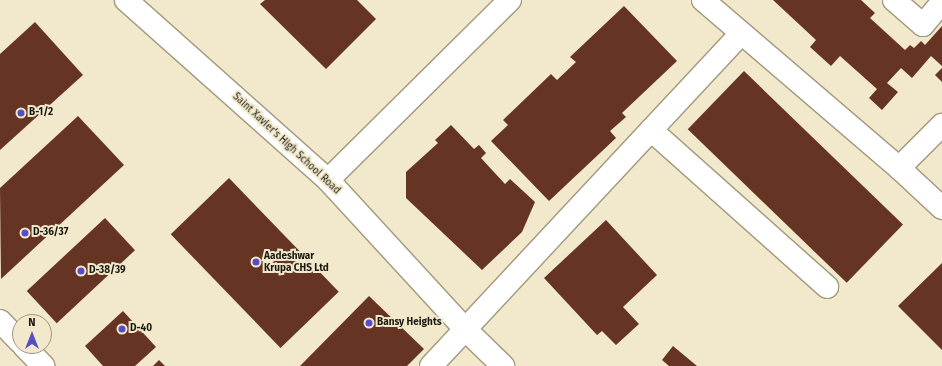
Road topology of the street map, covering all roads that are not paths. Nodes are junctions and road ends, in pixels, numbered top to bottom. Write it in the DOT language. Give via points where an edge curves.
graph roads {
  1 [pos="126,0"];
  2 [pos="510,0"];
  3 [pos="703,0"];
  4 [pos="894,0"];
  5 [pos="942,2"];
  6 [pos="741,33"];
  7 [pos="942,125"];
  8 [pos="651,130"];
  9 [pos="899,168"];
  10 [pos="328,180"];
  11 [pos="942,208"];
  12 [pos="827,287"];
  13 [pos="0,321"];
  14 [pos="466,330"];
  15 [pos="12,334"];
  16 [pos="32,354"];
  17 [pos="43,366"];
  18 [pos="431,366"];
  19 [pos="503,366"];
  1 -- 10 [label="street, Saint Xavier's High School Road"];
  2 -- 10 [label="street"];
  3 -- 6 [label="street"];
  4 -- 5 [label="street" via="923,25"];
  6 -- 8 [label="street"];
  6 -- 9 [label="street"];
  7 -- 9 [label="street"];
  8 -- 12 [label="street"];
  8 -- 14 [label="street"];
  9 -- 11 [label="street"];
  10 -- 14 [label="street, Saint Xavier's High School Road"];
  13 -- 15 [label="street"];
  14 -- 18 [label="street"];
  14 -- 19 [label="street, Saint Xavier's High School Road"];
  16 -- 17 [label="street"];
}
